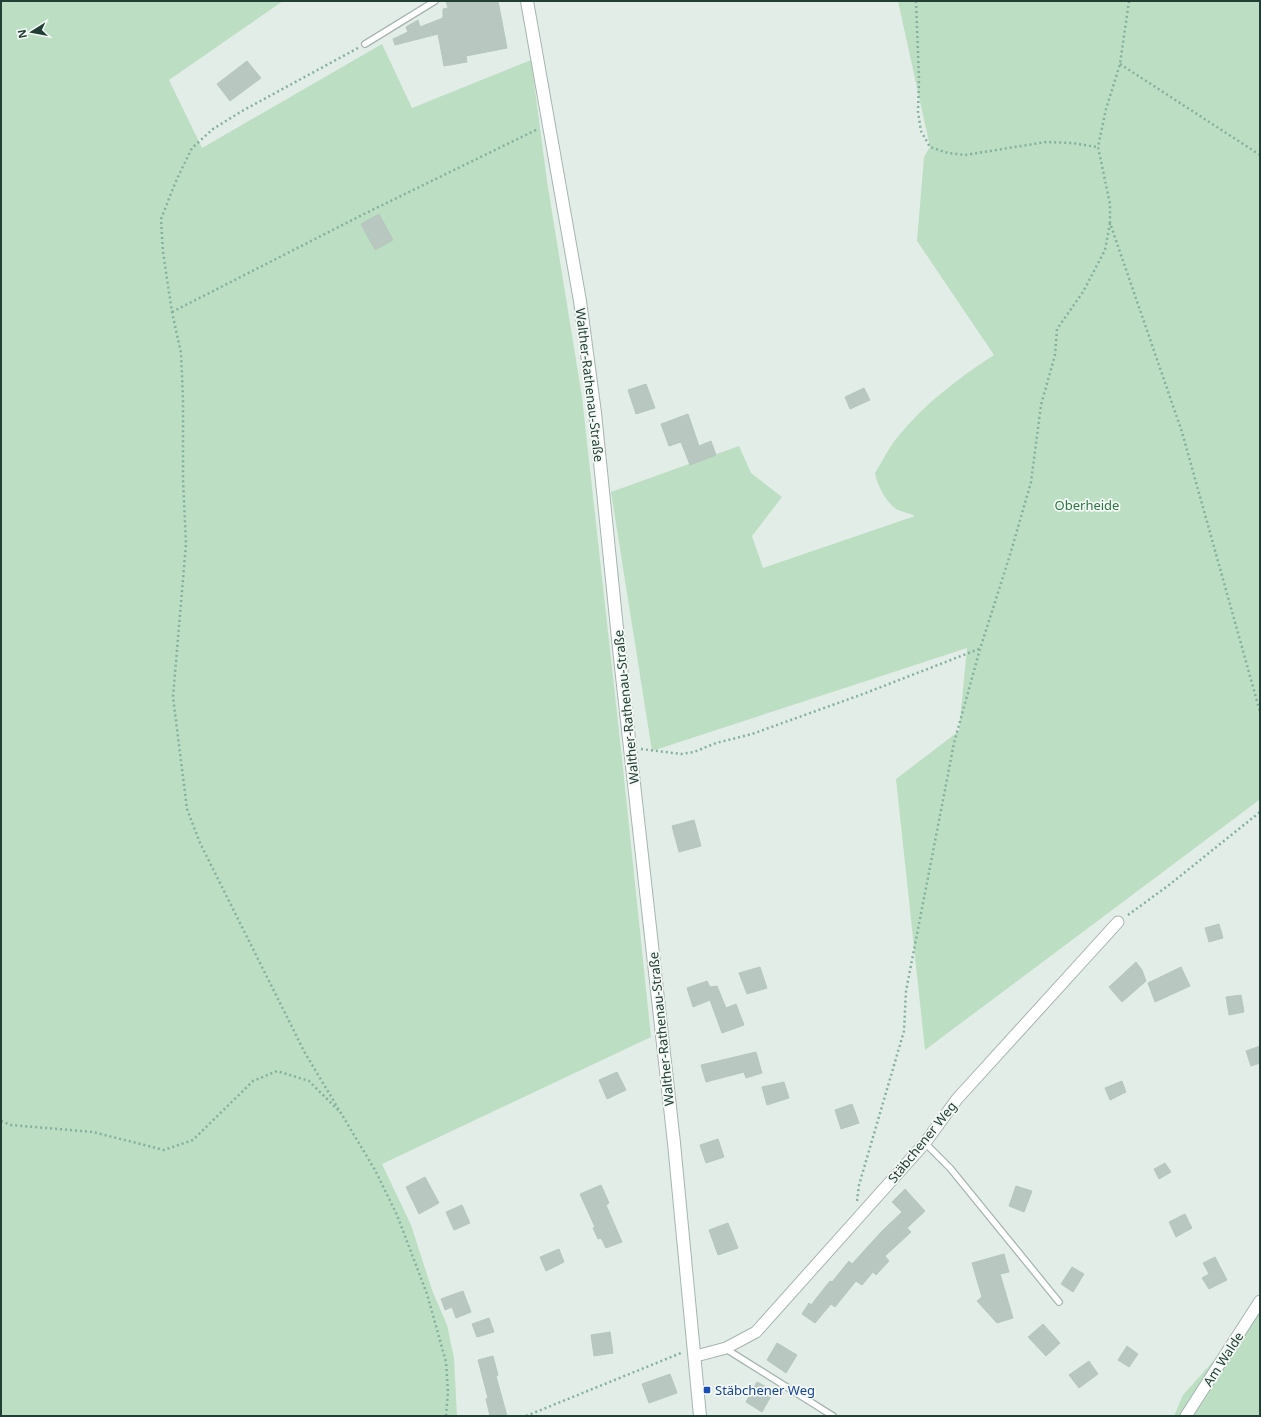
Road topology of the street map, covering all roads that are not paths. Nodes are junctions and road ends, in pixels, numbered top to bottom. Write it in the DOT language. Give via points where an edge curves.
graph roads {
  1 [pos="435,1"];
  2 [pos="527,1"];
  3 [pos="366,44"];
  4 [pos="1118,922"];
  5 [pos="925,1143"];
  6 [pos="1260,1301"];
  7 [pos="1058,1302"];
  8 [pos="726,1348"];
  9 [pos="695,1353"];
  10 [pos="700,1416"];
  11 [pos="833,1416"];
  12 [pos="1186,1416"];
  1 -- 3 [label="lane"];
  2 -- 9 [label="street, Walther-Rathenau-Straße" via="580,302 595,413"];
  4 -- 5 [label="street, Stäbchener Weg" via="957,1099"];
  5 -- 7 [label="lane" via="950,1168"];
  5 -- 8 [label="street, Stäbchener Weg" via="756,1332"];
  6 -- 12 [label="street, Am Walde"];
  8 -- 9 [label="street, Stäbchener Weg"];
  8 -- 11 [label="lane"];
  9 -- 10 [label="street, Walther-Rathenau-Straße"];
}
